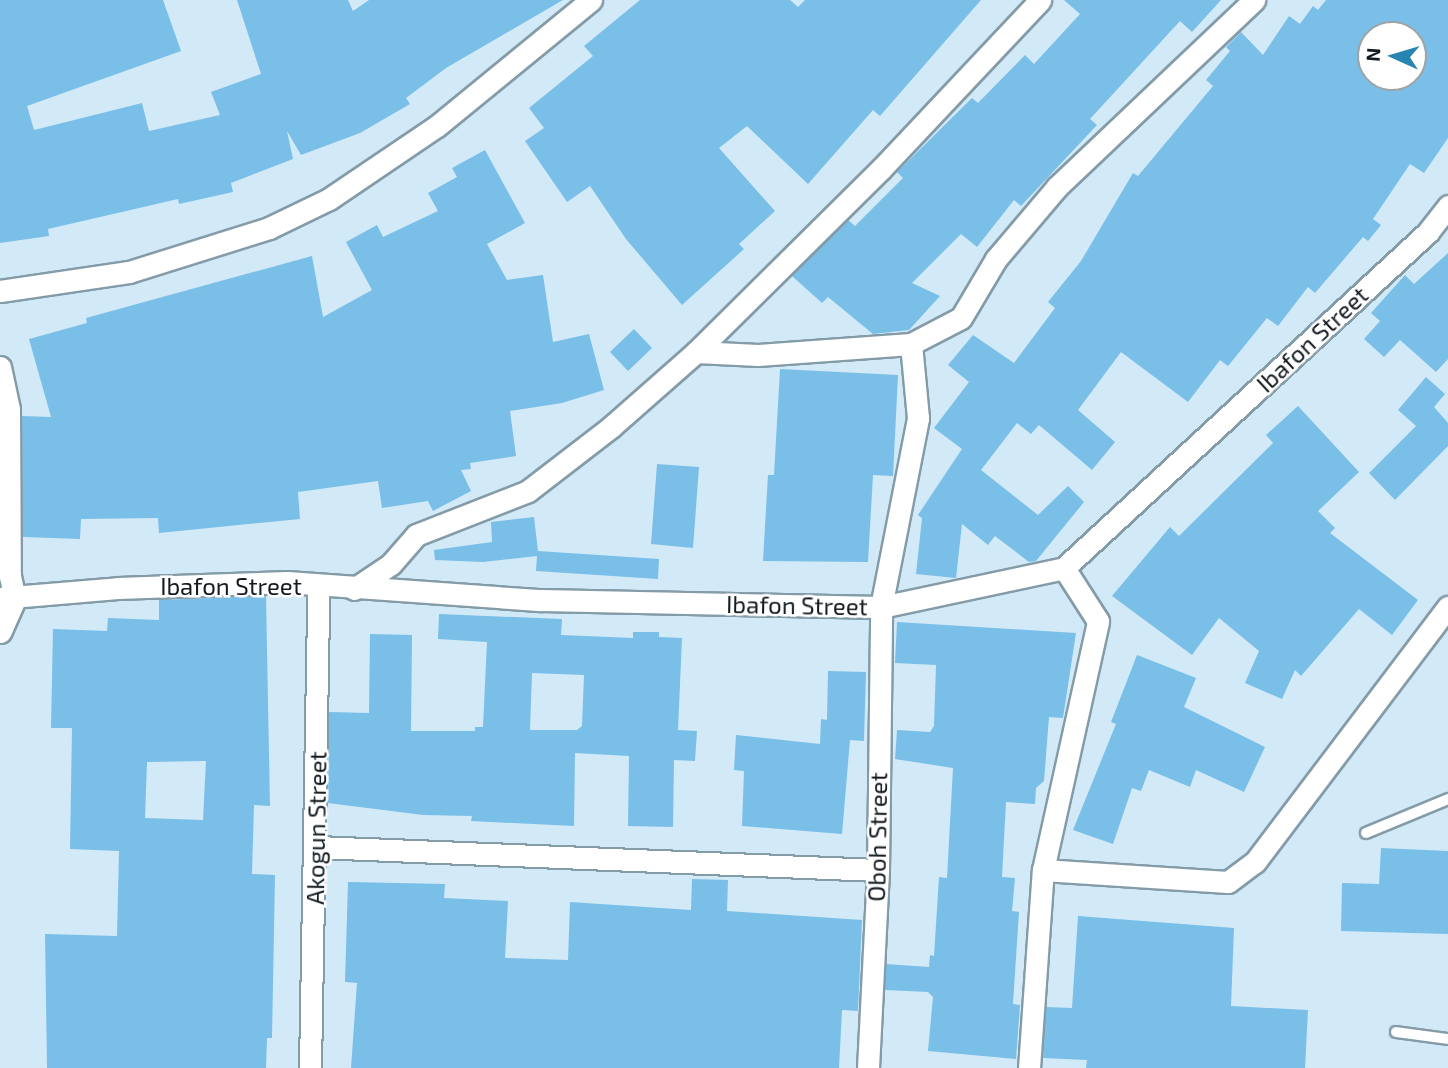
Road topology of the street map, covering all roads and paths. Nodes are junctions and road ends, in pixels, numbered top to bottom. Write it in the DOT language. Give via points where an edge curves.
graph roads {
  1 [pos="592,0"];
  2 [pos="1040,0"];
  3 [pos="1254,0"];
  4 [pos="1448,206"];
  5 [pos="0,292"];
  6 [pos="911,344"];
  7 [pos="696,352"];
  8 [pos="0,367"];
  9 [pos="1064,568"];
  10 [pos="318,587"];
  11 [pos="354,589"];
  12 [pos="7,598"];
  13 [pos="881,607"];
  14 [pos="1448,607"];
  15 [pos="0,632"];
  16 [pos="1448,799"];
  17 [pos="1366,833"];
  18 [pos="317,847"];
  19 [pos="878,870"];
  20 [pos="1043,870"];
  21 [pos="1396,1032"];
  22 [pos="1448,1039"];
  23 [pos="310,1068"];
  24 [pos="868,1068"];
  25 [pos="1029,1068"];
  1 -- 5 [label="street" via="437,126 329,198 269,228 129,272"];
  2 -- 7 [label="street" via="881,169"];
  3 -- 6 [label="street" via="1057,187 996,259 961,317"];
  4 -- 9 [label="street, Ibafon Street" via="1428,232"];
  6 -- 7 [label="street" via="758,355"];
  6 -- 13 [label="street, Oboh Street" via="918,418"];
  7 -- 11 [label="street" via="611,427 528,491 416,535 391,564"];
  8 -- 12 [label="street" via="13,461"];
  9 -- 13 [label="street, Ibafon Street"];
  9 -- 20 [label="street" via="1098,621"];
  10 -- 11 [label="street, Ibafon Street"];
  10 -- 12 [label="street, Ibafon Street" via="287,582 118,587"];
  10 -- 18 [label="street, Akogun Street"];
  11 -- 13 [label="street, Ibafon Street" via="541,600"];
  12 -- 15 [label="street"];
  13 -- 19 [label="street, Oboh Street"];
  14 -- 20 [label="street" via="1255,862 1228,882"];
  16 -- 17 [label="lane"];
  18 -- 19 [label="street"];
  18 -- 23 [label="street, Akogun Street"];
  19 -- 24 [label="street, Oboh Street"];
  20 -- 25 [label="street"];
  21 -- 22 [label="lane"];
}
